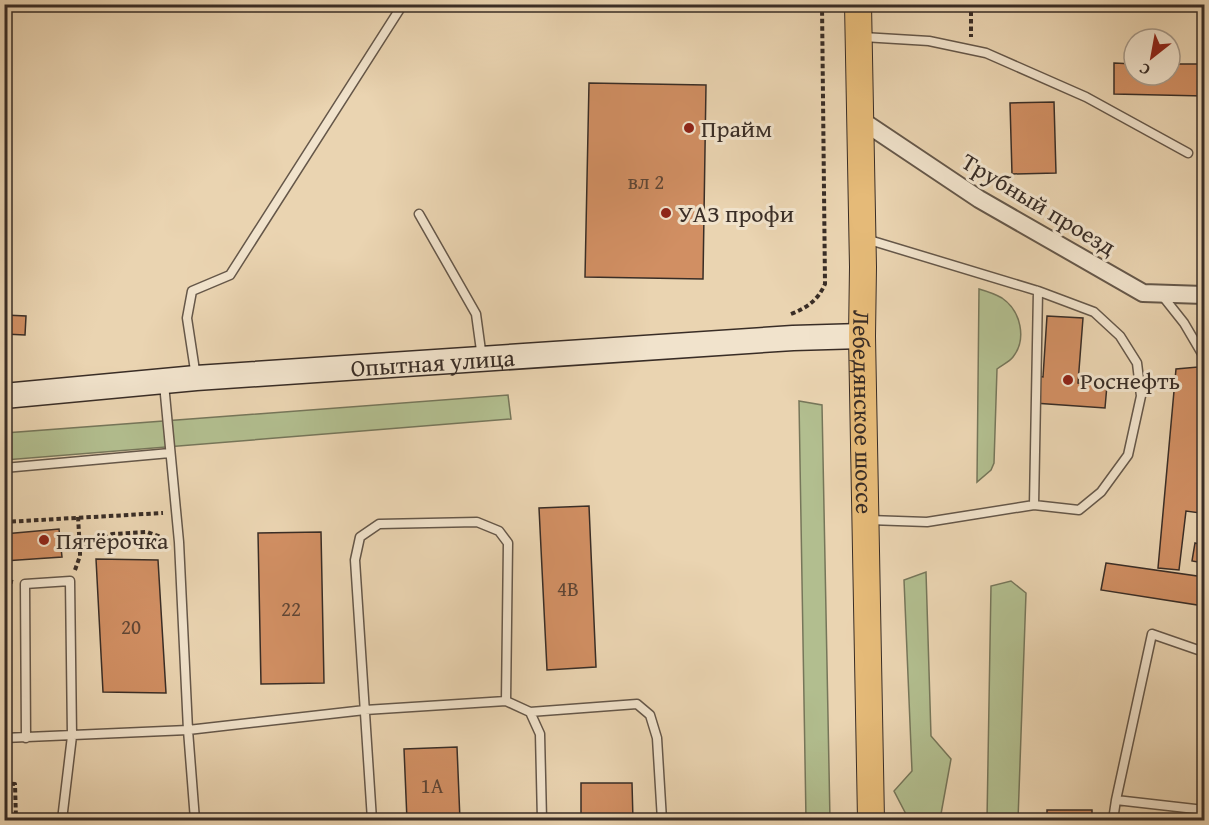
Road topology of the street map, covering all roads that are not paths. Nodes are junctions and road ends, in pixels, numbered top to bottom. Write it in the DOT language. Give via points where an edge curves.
graph roads {
  1 [pos="403,4"];
  2 [pos="858,4"];
  3 [pos="859,37"];
  4 [pos="861,120"];
  5 [pos="1188,153"];
  6 [pos="419,214"];
  7 [pos="862,237"];
  8 [pos="1038,291"];
  9 [pos="1161,294"];
  10 [pos="1204,295"];
  11 [pos="862,336"];
  12 [pos="1204,337"];
  13 [pos="1194,339"];
  14 [pos="1204,357"];
  15 [pos="482,359"];
  16 [pos="196,378"];
  17 [pos="163,381"];
  18 [pos="4,396"];
  19 [pos="170,453"];
  20 [pos="4,468"];
  21 [pos="1034,505"];
  22 [pos="866,519"];
  23 [pos="1204,651"];
  24 [pos="506,701"];
  25 [pos="365,710"];
  26 [pos="530,711"];
  27 [pos="188,730"];
  28 [pos="72,736"];
  29 [pos="4,738"];
  30 [pos="26,738"];
  31 [pos="1116,800"];
  32 [pos="1204,810"];
  33 [pos="62,820"];
  34 [pos="195,820"];
  35 [pos="372,820"];
  36 [pos="542,820"];
  37 [pos="662,820"];
  38 [pos="871,820"];
  39 [pos="1113,820"];
  1 -- 16 [label="lane" via="230,275 192,291 187,318"];
  2 -- 3 [label="main road, Лебедянское шоссе"];
  3 -- 4 [label="main road, Лебедянское шоссе"];
  3 -- 5 [label="lane" via="929,41 986,53 1086,97"];
  4 -- 7 [label="main road, Лебедянское шоссе"];
  4 -- 9 [label="street, Трубный проезд" via="979,199 1143,293"];
  6 -- 15 [label="lane" via="476,314"];
  7 -- 8 [label="lane"];
  7 -- 11 [label="main road, Лебедянское шоссе"];
  8 -- 21 [label="lane"];
  8 -- 21 [label="lane" via="1094,312 1120,336 1137,363 1141,396 1128,454 1101,492 1079,510"];
  9 -- 10 [label="street, Трубный проезд"];
  9 -- 13 [label="lane"];
  11 -- 15 [label="street, Опытная улица"];
  11 -- 22 [label="main road, Лебедянское шоссе"];
  12 -- 13 [label="lane"];
  13 -- 14 [label="lane"];
  15 -- 16 [label="street, Опытная улица"];
  16 -- 17 [label="street, Опытная улица"];
  17 -- 18 [label="street, Опытная улица"];
  17 -- 19 [label="lane"];
  19 -- 20 [label="lane"];
  19 -- 27 [label="lane" via="179,542"];
  21 -- 22 [label="lane" via="927,522"];
  22 -- 38 [label="main road, Лебедянское шоссе"];
  23 -- 31 [label="lane" via="1152,634"];
  24 -- 25 [label="lane"];
  24 -- 25 [label="lane" via="508,543 499,531 477,522 379,524 360,537 355,560"];
  24 -- 26 [label="lane"];
  25 -- 27 [label="lane"];
  25 -- 35 [label="lane"];
  26 -- 36 [label="lane" via="540,734"];
  26 -- 37 [label="lane" via="637,704 650,715 657,738"];
  27 -- 28 [label="lane"];
  27 -- 34 [label="lane"];
  28 -- 30 [label="lane"];
  28 -- 30 [label="lane" via="70,581 26,584"];
  28 -- 33 [label="lane"];
  29 -- 30 [label="lane"];
  31 -- 32 [label="lane"];
  31 -- 39 [label="lane"];
}
